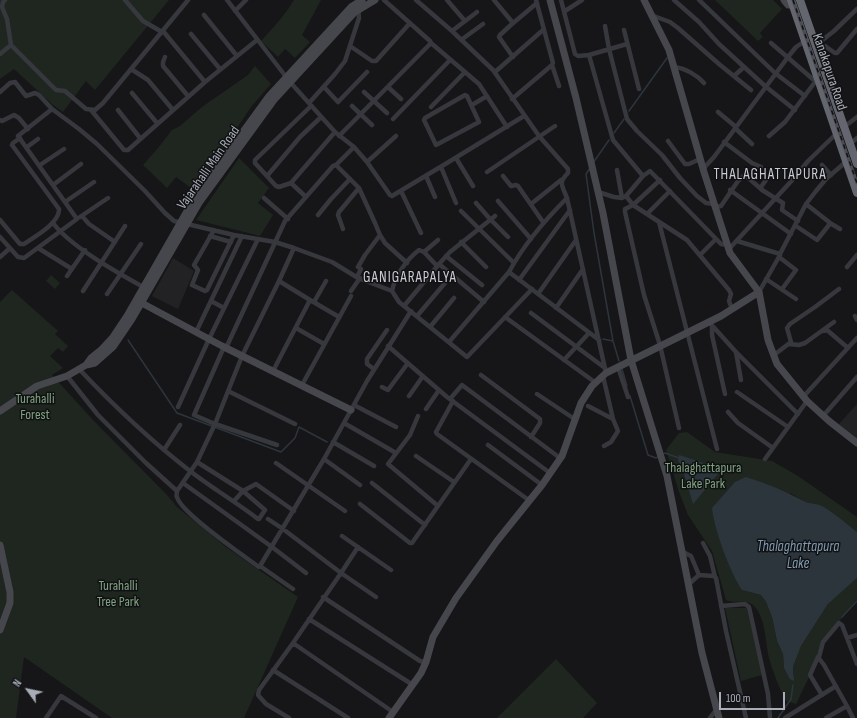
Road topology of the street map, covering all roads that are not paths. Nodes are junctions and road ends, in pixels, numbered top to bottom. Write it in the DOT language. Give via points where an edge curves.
graph roads {
  1 [pos="5,0"];
  2 [pos="124,0"];
  3 [pos="188,0"];
  4 [pos="226,0"];
  5 [pos="246,0"];
  6 [pos="375,0"];
  7 [pos="384,0"];
  8 [pos="416,0"];
  9 [pos="447,0"];
  10 [pos="494,0"];
  11 [pos="550,0"];
  12 [pos="561,0"];
  13 [pos="582,0"];
  14 [pos="644,0"];
  15 [pos="674,0"];
  16 [pos="699,0"];
  17 [pos="784,0"];
  18 [pos="801,1"];
  19 [pos="536,2"];
  20 [pos="791,2"];
  21 [pos="358,3"];
  22 [pos="857,9"];
  23 [pos="235,11"];
  24 [pos="565,11"];
  25 [pos="477,12"];
  26 [pos="204,15"];
  27 [pos="651,15"];
  28 [pos="465,21"];
  29 [pos="410,23"];
  30 [pos="483,24"];
  31 [pos="512,24"];
  32 [pos="604,26"];
  33 [pos="857,29"];
  34 [pos="543,30"];
  35 [pos="624,30"];
  36 [pos="452,31"];
  37 [pos="162,32"];
  38 [pos="191,34"];
  39 [pos="571,38"];
  40 [pos="257,40"];
  41 [pos="461,40"];
  42 [pos="561,41"];
  43 [pos="805,41"];
  44 [pos="771,43"];
  45 [pos="431,44"];
  46 [pos="627,44"];
  47 [pos="11,45"];
  48 [pos="350,46"];
  49 [pos="817,48"];
  50 [pos="609,50"];
  51 [pos="0,54"];
  52 [pos="809,54"];
  53 [pos="589,55"];
  54 [pos="165,56"];
  55 [pos="237,56"];
  56 [pos="513,57"];
  57 [pos="788,57"];
  58 [pos="450,60"];
  59 [pos="552,65"];
  60 [pos="674,67"];
  61 [pos="744,67"];
  62 [pos="131,69"];
  63 [pos="220,69"];
  64 [pos="367,72"];
  65 [pos="465,72"];
  66 [pos="495,72"];
  67 [pos="776,74"];
  68 [pos="734,76"];
  69 [pos="289,79"];
  70 [pos="816,80"];
  71 [pos="205,82"];
  72 [pos="704,83"];
  73 [pos="560,86"];
  74 [pos="765,86"];
  75 [pos="324,87"];
  76 [pos="388,87"];
  77 [pos="639,89"];
  78 [pos="752,90"];
  79 [pos="0,92"];
  80 [pos="364,92"];
  81 [pos="132,93"];
  82 [pos="188,96"];
  83 [pos="487,96"];
  84 [pos="805,96"];
  85 [pos="401,99"];
  86 [pos="512,99"];
  87 [pos="374,101"];
  88 [pos="310,104"];
  89 [pos="472,105"];
  90 [pos="352,106"];
  91 [pos="431,107"];
  92 [pos="52,109"];
  93 [pos="91,110"];
  94 [pos="118,110"];
  95 [pos="173,110"];
  96 [pos="795,110"];
  97 [pos="718,112"];
  98 [pos="387,113"];
  99 [pos="361,114"];
  100 [pos="524,116"];
  101 [pos="321,117"];
  102 [pos="857,117"];
  103 [pos="393,119"];
  104 [pos="0,120"];
  105 [pos="157,123"];
  106 [pos="372,125"];
  107 [pos="507,126"];
  108 [pos="555,126"];
  109 [pos="735,127"];
  110 [pos="844,127"];
  111 [pos="28,129"];
  112 [pos="335,132"];
  113 [pos="836,134"];
  114 [pos="339,136"];
  115 [pos="396,136"];
  116 [pos="539,136"];
  117 [pos="769,136"];
  118 [pos="20,138"];
  119 [pos="140,138"];
  120 [pos="857,138"];
  121 [pos="38,139"];
  122 [pos="668,141"];
  123 [pos="724,142"];
  124 [pos="752,144"];
  125 [pos="850,144"];
  126 [pos="27,147"];
  127 [pos="354,147"];
  128 [pos="64,149"];
  129 [pos="456,158"];
  130 [pos="700,159"];
  131 [pos="856,161"];
  132 [pos="367,162"];
  133 [pos="845,162"];
  134 [pos="81,164"];
  135 [pos="336,165"];
  136 [pos="822,165"];
  137 [pos="40,166"];
  138 [pos="441,167"];
  139 [pos="761,167"];
  140 [pos="703,169"];
  141 [pos="617,170"];
  142 [pos="487,172"];
  143 [pos="831,175"];
  144 [pos="267,176"];
  145 [pos="426,176"];
  146 [pos="503,176"];
  147 [pos="643,176"];
  148 [pos="350,179"];
  149 [pos="561,180"];
  150 [pos="660,180"];
  151 [pos="766,180"];
  152 [pos="94,182"];
  153 [pos="291,183"];
  154 [pos="53,185"];
  155 [pos="474,186"];
  156 [pos="359,188"];
  157 [pos="761,188"];
  158 [pos="401,191"];
  159 [pos="670,191"];
  160 [pos="731,191"];
  161 [pos="598,192"];
  162 [pos="857,193"];
  163 [pos="306,197"];
  164 [pos="435,197"];
  165 [pos="624,197"];
  166 [pos="108,198"];
  167 [pos="264,198"];
  168 [pos="567,198"];
  169 [pos="775,199"];
  170 [pos="498,201"];
  171 [pos="65,202"];
  172 [pos="456,203"];
  173 [pos="476,203"];
  174 [pos="531,204"];
  175 [pos="806,204"];
  176 [pos="633,205"];
  177 [pos="715,206"];
  178 [pos="570,210"];
  179 [pos="461,211"];
  180 [pos="762,212"];
  181 [pos="647,214"];
  182 [pos="318,215"];
  183 [pos="82,216"];
  184 [pos="495,216"];
  185 [pos="288,218"];
  186 [pos="77,219"];
  187 [pos="490,219"];
  188 [pos="0,220"];
  189 [pos="543,222"];
  190 [pos="659,222"];
  191 [pos="53,223"];
  192 [pos="183,223"];
  193 [pos="797,223"];
  194 [pos="830,223"];
  195 [pos="125,226"];
  196 [pos="343,228"];
  197 [pos="478,228"];
  198 [pos="840,229"];
  199 [pos="214,230"];
  200 [pos="60,232"];
  201 [pos="421,233"];
  202 [pos="791,234"];
  203 [pos="234,235"];
  204 [pos="380,235"];
  205 [pos="210,236"];
  206 [pos="242,236"];
  207 [pos="0,237"];
  208 [pos="508,237"];
  209 [pos="258,239"];
  210 [pos="531,239"];
  211 [pos="716,239"];
  212 [pos="438,240"];
  213 [pos="576,240"];
  214 [pos="737,241"];
  215 [pos="115,242"];
  216 [pos="231,242"];
  217 [pos="276,242"];
  218 [pos="461,242"];
  219 [pos="140,244"];
  220 [pos="728,247"];
  221 [pos="10,248"];
  222 [pos="38,248"];
  223 [pos="294,248"];
  224 [pos="85,250"];
  225 [pos="424,252"];
  226 [pos="700,255"];
  227 [pos="857,255"];
  228 [pos="0,256"];
  229 [pos="446,256"];
  230 [pos="780,256"];
  231 [pos="102,262"];
  232 [pos="407,263"];
  233 [pos="514,263"];
  234 [pos="438,265"];
  235 [pos="486,267"];
  236 [pos="847,267"];
  237 [pos="72,269"];
  238 [pos="583,269"];
  239 [pos="509,272"];
  240 [pos="120,273"];
  241 [pos="67,276"];
  242 [pos="358,278"];
  243 [pos="766,279"];
  244 [pos="519,280"];
  245 [pos="279,281"];
  246 [pos="326,281"];
  247 [pos="445,283"];
  248 [pos="482,285"];
  249 [pos="146,289"];
  250 [pos="532,289"];
  251 [pos="782,289"];
  252 [pos="839,289"];
  253 [pos="83,291"];
  254 [pos="351,291"];
  255 [pos="392,291"];
  256 [pos="759,292"];
  257 [pos="107,294"];
  258 [pos="538,294"];
  259 [pos="351,296"];
  260 [pos="454,298"];
  261 [pos="796,299"];
  262 [pos="211,301"];
  263 [pos="312,301"];
  264 [pos="138,302"];
  265 [pos="484,302"];
  266 [pos="404,306"];
  267 [pos="224,308"];
  268 [pos="556,308"];
  269 [pos="732,309"];
  270 [pos="411,311"];
  271 [pos="531,313"];
  272 [pos="416,316"];
  273 [pos="339,317"];
  274 [pos="505,317"];
  275 [pos="834,322"];
  276 [pos="710,324"];
  277 [pos="430,327"];
  278 [pos="296,328"];
  279 [pos="387,330"];
  280 [pos="196,332"];
  281 [pos="820,332"];
  282 [pos="589,333"];
  283 [pos="687,333"];
  284 [pos="857,338"];
  285 [pos="209,339"];
  286 [pos="599,340"];
  287 [pos="449,342"];
  288 [pos="324,344"];
  289 [pos="789,344"];
  290 [pos="660,345"];
  291 [pos="388,346"];
  292 [pos="576,347"];
  293 [pos="225,348"];
  294 [pos="848,348"];
  295 [pos="736,352"];
  296 [pos="774,355"];
  297 [pos="242,356"];
  298 [pos="564,360"];
  299 [pos="632,360"];
  300 [pos="408,363"];
  301 [pos="83,367"];
  302 [pos="618,367"];
  303 [pos="374,369"];
  304 [pos="273,371"];
  305 [pos="604,372"];
  306 [pos="482,375"];
  307 [pos="68,376"];
  308 [pos="423,376"];
  309 [pos="857,377"];
  310 [pos="741,380"];
  311 [pos="596,383"];
  312 [pos="302,385"];
  313 [pos="382,387"];
  314 [pos="439,390"];
  315 [pos="228,391"];
  316 [pos="737,392"];
  317 [pos="537,394"];
  318 [pos="725,394"];
  319 [pos="409,396"];
  320 [pos="628,397"];
  321 [pos="805,399"];
  322 [pos="452,400"];
  323 [pos="588,406"];
  324 [pos="178,407"];
  325 [pos="353,407"];
  326 [pos="426,409"];
  327 [pos="0,410"];
  328 [pos="728,412"];
  329 [pos="798,414"];
  330 [pos="418,416"];
  331 [pos="823,416"];
  332 [pos="614,419"];
  333 [pos="576,420"];
  334 [pos="215,424"];
  335 [pos="295,424"];
  336 [pos="344,424"];
  337 [pos="180,425"];
  338 [pos="396,427"];
  339 [pos="788,427"];
  340 [pos="679,428"];
  341 [pos="531,436"];
  342 [pos="333,442"];
  343 [pos="857,443"];
  344 [pos="277,445"];
  345 [pos="488,445"];
  346 [pos="604,446"];
  347 [pos="773,448"];
  348 [pos="717,449"];
  349 [pos="164,450"];
  350 [pos="396,453"];
  351 [pos="416,456"];
  352 [pos="560,458"];
  353 [pos="324,459"];
  354 [pos="471,459"];
  355 [pos="765,459"];
  356 [pos="197,462"];
  357 [pos="276,463"];
  358 [pos="374,466"];
  359 [pos="191,472"];
  360 [pos="550,473"];
  361 [pos="454,482"];
  362 [pos="183,483"];
  363 [pos="372,484"];
  364 [pos="309,485"];
  365 [pos="360,485"];
  366 [pos="542,485"];
  367 [pos="177,491"];
  368 [pos="243,491"];
  369 [pos="234,501"];
  370 [pos="530,501"];
  371 [pos="360,504"];
  372 [pos="438,506"];
  373 [pos="294,511"];
  374 [pos="345,511"];
  375 [pos="268,519"];
  376 [pos="425,525"];
  377 [pos="283,529"];
  378 [pos="342,536"];
  379 [pos="704,543"];
  380 [pos="0,545"];
  381 [pos="272,547"];
  382 [pos="358,547"];
  383 [pos="683,552"];
  384 [pos="260,566"];
  385 [pos="391,570"];
  386 [pos="306,573"];
  387 [pos="341,573"];
  388 [pos="699,575"];
  389 [pos="715,577"];
  390 [pos="689,584"];
  391 [pos="293,589"];
  392 [pos="323,597"];
  393 [pos="376,597"];
  394 [pos="721,606"];
  395 [pos="309,619"];
  396 [pos="0,630"];
  397 [pos="857,635"];
  398 [pos="847,638"];
  399 [pos="293,644"];
  400 [pos="819,657"];
  401 [pos="426,662"];
  402 [pos="857,664"];
  403 [pos="273,670"];
  404 [pos="412,685"];
  405 [pos="836,686"];
  406 [pos="822,695"];
  407 [pos="847,706"];
  408 [pos="717,709"];
  409 [pos="391,715"];
  410 [pos="46,718"];
  411 [pos="96,718"];
  412 [pos="289,718"];
  413 [pos="348,718"];
  414 [pos="710,718"];
  415 [pos="720,718"];
  416 [pos="746,718"];
  417 [pos="770,718"];
  418 [pos="785,718"];
  419 [pos="826,718"];
  420 [pos="853,718"];
  1 -- 47 [label="street" via="2,7 7,19"];
  2 -- 37 [label="street" via="143,21"];
  3 -- 37 [label="street"];
  4 -- 23 [label="street"];
  5 -- 23 [label="street"];
  6 -- 21 [label="street, Vajarahalli Main Road"];
  7 -- 29 [label="street"];
  8 -- 36 [label="street"];
  9 -- 28 [label="street"];
  10 -- 31 [label="street"];
  11 -- 42 [label="street"];
  12 -- 24 [label="street"];
  13 -- 24 [label="street"];
  14 -- 27 [label="street"];
  15 -- 61 [label="street"];
  16 -- 67 [label="street"];
  17 -- 20 [label="street, Kanakapura Road" via="788,5"];
  18 -- 49 [label="highway, Kanakapura Road"];
  19 -- 31 [label="street"];
  19 -- 34 [label="street"];
  20 -- 43 [label="highway, Kanakapura Road"];
  21 -- 48 [label="street" via="359,18"];
  21 -- 69 [label="street, Vajarahalli Main Road"];
  22 -- 49 [label="street"];
  23 -- 40 [label="street"];
  24 -- 39 [label="street"];
  25 -- 28 [label="street"];
  26 -- 55 [label="street"];
  27 -- 60 [label="street" via="669,50"];
  27 -- 68 [label="street" via="670,22"];
  28 -- 36 [label="street"];
  29 -- 45 [label="street"];
  29 -- 48 [label="street" via="376,61"];
  30 -- 41 [label="street"];
  31 -- 56 [label="street" via="500,37"];
  32 -- 50 [label="street"];
  33 -- 49 [label="street" via="837,53 825,46"];
  34 -- 56 [label="street"];
  34 -- 59 [label="street"];
  35 -- 46 [label="street"];
  36 -- 41 [label="street"];
  37 -- 62 [label="street"];
  37 -- 71 [label="street"];
  38 -- 63 [label="street"];
  39 -- 42 [label="street"];
  39 -- 53 [label="street" via="576,55"];
  40 -- 55 [label="street"];
  40 -- 69 [label="street"];
  41 -- 66 [label="street"];
  42 -- 161 [label="street"];
  43 -- 52 [label="highway, Kanakapura Road"];
  43 -- 57 [label="street"];
  44 -- 57 [label="street"];
  45 -- 58 [label="street"];
  45 -- 76 [label="street"];
  46 -- 50 [label="street"];
  46 -- 77 [label="street"];
  47 -- 51 [label="street"];
  47 -- 93 [label="street" via="56,90 66,91"];
  48 -- 75 [label="street" via="342,66"];
  49 -- 52 [label="street"];
  49 -- 110 [label="highway, Kanakapura Road"];
  50 -- 53 [label="street"];
  50 -- 177 [label="street" via="627,119 697,196"];
  52 -- 70 [label="highway, Kanakapura Road"];
  53 -- 147 [label="street" via="613,140"];
  54 -- 82 [label="street" via="163,66"];
  55 -- 63 [label="street"];
  56 -- 66 [label="street"];
  57 -- 67 [label="street"];
  57 -- 70 [label="street"];
  58 -- 65 [label="street"];
  58 -- 103 [label="street"];
  59 -- 73 [label="street"];
  59 -- 86 [label="street"];
  60 -- 72 [label="street" via="693,74"];
  60 -- 130 [label="street"];
  61 -- 68 [label="street"];
  61 -- 74 [label="street"];
  62 -- 93 [label="street" via="98,108"];
  62 -- 95 [label="street" via="148,80"];
  63 -- 71 [label="street"];
  64 -- 75 [label="street" via="340,101"];
  65 -- 83 [label="street" via="479,84"];
  65 -- 91 [label="street"];
  66 -- 86 [label="street"];
  67 -- 74 [label="street"];
  67 -- 84 [label="street"];
  68 -- 78 [label="street"];
  69 -- 88 [label="street"];
  69 -- 192 [label="street, Vajarahalli Main Road"];
  70 -- 84 [label="street"];
  70 -- 113 [label="highway, Kanakapura Road"];
  71 -- 82 [label="street"];
  74 -- 96 [label="street"];
  74 -- 109 [label="street"];
  75 -- 88 [label="street"];
  76 -- 85 [label="street"];
  76 -- 87 [label="street"];
  79 -- 92 [label="street" via="15,82 26,96 35,93 39,95"];
  80 -- 87 [label="street"];
  81 -- 105 [label="street"];
  82 -- 95 [label="street"];
  83 -- 89 [label="street"];
  83 -- 107 [label="street"];
  84 -- 96 [label="street"];
  86 -- 100 [label="street"];
  87 -- 98 [label="street"];
  87 -- 99 [label="street"];
  88 -- 101 [label="street"];
  88 -- 144 [label="street" via="255,160"];
  89 -- 89 [label="street" via="465,95 425,118 435,144 478,123"];
  90 -- 99 [label="street"];
  92 -- 111 [label="street"];
  92 -- 192 [label="street" via="97,144 174,221"];
  93 -- 119 [label="street" via="124,150 128,150"];
  94 -- 119 [label="street"];
  95 -- 105 [label="street"];
  96 -- 117 [label="street" via="782,127"];
  97 -- 109 [label="street"];
  99 -- 106 [label="street"];
  99 -- 114 [label="street"];
  100 -- 107 [label="street"];
  100 -- 116 [label="street"];
  101 -- 112 [label="street"];
  101 -- 144 [label="street"];
  102 -- 110 [label="street"];
  104 -- 111 [label="street" via="6,120 14,115"];
  105 -- 119 [label="street"];
  107 -- 129 [label="street"];
  108 -- 116 [label="street"];
  109 -- 123 [label="street"];
  109 -- 124 [label="street"];
  110 -- 125 [label="highway, Kanakapura Road"];
  111 -- 118 [label="street" via="18,136"];
  112 -- 114 [label="street"];
  112 -- 153 [label="street"];
  113 -- 133 [label="highway, Kanakapura Road"];
  113 -- 169 [label="street"];
  114 -- 127 [label="street"];
  115 -- 132 [label="street"];
  116 -- 142 [label="street"];
  116 -- 149 [label="street" via="568,169 568,173"];
  118 -- 126 [label="street"];
  118 -- 191 [label="street" via="12,145 59,209"];
  120 -- 125 [label="street"];
  121 -- 126 [label="street"];
  122 -- 130 [label="street" via="686,164"];
  123 -- 139 [label="street"];
  123 -- 140 [label="street"];
  125 -- 131 [label="highway, Kanakapura Road"];
  126 -- 137 [label="street"];
  127 -- 132 [label="street"];
  127 -- 135 [label="street"];
  128 -- 137 [label="street"];
  129 -- 138 [label="street"];
  129 -- 155 [label="street"];
  130 -- 140 [label="street"];
  131 -- 133 [label="street"];
  132 -- 158 [label="street" via="392,196"];
  133 -- 143 [label="street"];
  133 -- 162 [label="highway, Kanakapura Road"];
  134 -- 154 [label="street"];
  135 -- 148 [label="street"];
  135 -- 163 [label="street"];
  136 -- 143 [label="street"];
  137 -- 154 [label="street"];
  138 -- 145 [label="street"];
  138 -- 172 [label="street"];
  140 -- 177 [label="street"];
  141 -- 165 [label="street"];
  143 -- 175 [label="street"];
  144 -- 153 [label="street" via="279,187"];
  145 -- 158 [label="street"];
  145 -- 164 [label="street"];
  146 -- 174 [label="street" via="509,185 518,186"];
  147 -- 150 [label="street" via="650,171"];
  147 -- 165 [label="street"];
  148 -- 156 [label="street"];
  148 -- 182 [label="street"];
  149 -- 168 [label="street"];
  149 -- 174 [label="street"];
  150 -- 159 [label="street"];
  150 -- 176 [label="street"];
  151 -- 157 [label="street"];
  152 -- 171 [label="street"];
  153 -- 163 [label="street"];
  154 -- 171 [label="street"];
  156 -- 196 [label="street" via="339,212"];
  156 -- 204 [label="street"];
  157 -- 160 [label="street" via="745,175"];
  157 -- 169 [label="street"];
  158 -- 201 [label="street"];
  159 -- 181 [label="street"];
  159 -- 211 [label="street"];
  160 -- 177 [label="street" via="721,206"];
  160 -- 180 [label="street"];
  161 -- 165 [label="street"];
  161 -- 299 [label="street"];
  163 -- 185 [label="street"];
  165 -- 176 [label="street"];
  166 -- 183 [label="street"];
  167 -- 185 [label="street"];
  168 -- 178 [label="street"];
  168 -- 189 [label="street"];
  169 -- 180 [label="street"];
  169 -- 193 [label="street" via="783,203 782,210"];
  170 -- 210 [label="street"];
  171 -- 186 [label="street"];
  173 -- 187 [label="street"];
  174 -- 189 [label="street"];
  175 -- 193 [label="street"];
  175 -- 194 [label="street"];
  176 -- 181 [label="street"];
  176 -- 290 [label="street" via="625,209 625,212 644,295"];
  177 -- 220 [label="street"];
  178 -- 213 [label="street"];
  178 -- 244 [label="street"];
  179 -- 197 [label="street"];
  180 -- 202 [label="street"];
  180 -- 214 [label="street"];
  181 -- 190 [label="street"];
  183 -- 186 [label="street"];
  183 -- 215 [label="street"];
  184 -- 187 [label="street"];
  185 -- 217 [label="street"];
  186 -- 200 [label="street"];
  187 -- 197 [label="street"];
  187 -- 208 [label="street"];
  188 -- 191 [label="street" via="20,244 24,244"];
  189 -- 210 [label="street"];
  190 -- 226 [label="street" via="687,240"];
  190 -- 283 [label="street"];
  191 -- 200 [label="street"];
  192 -- 199 [label="street"];
  192 -- 249 [label="street, Vajarahalli Main Road"];
  193 -- 194 [label="street" via="817,240"];
  193 -- 202 [label="street"];
  194 -- 198 [label="street"];
  195 -- 215 [label="street"];
  197 -- 218 [label="street"];
  197 -- 233 [label="street"];
  199 -- 203 [label="street"];
  199 -- 205 [label="street"];
  200 -- 222 [label="street"];
  200 -- 224 [label="street"];
  202 -- 230 [label="street"];
  203 -- 206 [label="street"];
  203 -- 216 [label="street"];
  204 -- 232 [label="street" via="385,244"];
  204 -- 242 [label="street" via="358,267 361,269"];
  205 -- 216 [label="street"];
  205 -- 216 [label="street" via="194,265 198,270 192,284 205,291"];
  206 -- 209 [label="street"];
  206 -- 262 [label="street"];
  207 -- 221 [label="street"];
  209 -- 217 [label="street"];
  209 -- 267 [label="street"];
  210 -- 233 [label="street"];
  211 -- 220 [label="street"];
  211 -- 226 [label="street"];
  212 -- 225 [label="street"];
  213 -- 238 [label="street"];
  213 -- 258 [label="street"];
  214 -- 220 [label="street"];
  214 -- 230 [label="street"];
  215 -- 231 [label="street"];
  217 -- 223 [label="street"];
  217 -- 293 [label="street"];
  218 -- 229 [label="street"];
  218 -- 235 [label="street"];
  219 -- 240 [label="street"];
  220 -- 256 [label="street"];
  221 -- 222 [label="street" via="24,258"];
  221 -- 228 [label="street"];
  222 -- 237 [label="street"];
  223 -- 242 [label="street" via="332,262"];
  223 -- 245 [label="street"];
  224 -- 231 [label="street"];
  224 -- 237 [label="street"];
  225 -- 232 [label="street" via="418,250"];
  225 -- 234 [label="street"];
  226 -- 269 [label="street" via="729,290"];
  227 -- 236 [label="street"];
  229 -- 234 [label="street"];
  229 -- 248 [label="street"];
  230 -- 243 [label="street"];
  230 -- 251 [label="street" via="796,270"];
  231 -- 240 [label="street"];
  231 -- 253 [label="street"];
  232 -- 255 [label="street" via="394,282"];
  233 -- 239 [label="street"];
  234 -- 265 [label="street"];
  234 -- 266 [label="street"];
  237 -- 241 [label="street"];
  238 -- 268 [label="street"];
  238 -- 286 [label="street"];
  239 -- 244 [label="street"];
  239 -- 265 [label="street"];
  240 -- 249 [label="street"];
  240 -- 257 [label="street"];
  242 -- 254 [label="street"];
  242 -- 255 [label="street"];
  243 -- 251 [label="street"];
  243 -- 256 [label="street"];
  244 -- 250 [label="street"];
  245 -- 263 [label="street"];
  245 -- 297 [label="street"];
  246 -- 263 [label="street"];
  247 -- 272 [label="street"];
  249 -- 264 [label="street, Vajarahalli Main Road"];
  250 -- 258 [label="street"];
  250 -- 274 [label="street"];
  251 -- 261 [label="street"];
  252 -- 289 [label="street" via="790,324 787,328 791,340"];
  255 -- 266 [label="street" via="395,298"];
  256 -- 269 [label="street"];
  256 -- 296 [label="street" via="768,340"];
  258 -- 268 [label="street"];
  259 -- 273 [label="street"];
  260 -- 277 [label="street"];
  262 -- 267 [label="street"];
  262 -- 280 [label="street"];
  263 -- 273 [label="street"];
  263 -- 278 [label="street"];
  264 -- 280 [label="street"];
  264 -- 301 [label="street, Vajarahalli Main Road" via="125,331 113,347 95,363"];
  265 -- 287 [label="street"];
  266 -- 270 [label="street"];
  267 -- 285 [label="street"];
  268 -- 282 [label="street"];
  269 -- 276 [label="street"];
  270 -- 272 [label="street"];
  270 -- 291 [label="street"];
  271 -- 292 [label="street"];
  272 -- 277 [label="street"];
  273 -- 288 [label="street"];
  274 -- 287 [label="street" via="467,357"];
  274 -- 298 [label="street"];
  275 -- 281 [label="street"];
  276 -- 283 [label="street"];
  276 -- 295 [label="street"];
  276 -- 318 [label="street"];
  277 -- 287 [label="street"];
  278 -- 288 [label="street"];
  278 -- 304 [label="street"];
  279 -- 303 [label="street" via="367,360 367,364"];
  280 -- 285 [label="street"];
  281 -- 289 [label="street" via="805,344"];
  281 -- 294 [label="street" via="828,330"];
  282 -- 286 [label="street"];
  282 -- 292 [label="street"];
  283 -- 290 [label="street"];
  283 -- 348 [label="street"];
  284 -- 294 [label="street"];
  285 -- 293 [label="street"];
  285 -- 324 [label="street"];
  286 -- 305 [label="street"];
  288 -- 312 [label="street"];
  289 -- 296 [label="street"];
  290 -- 299 [label="street"];
  290 -- 340 [label="street"];
  291 -- 300 [label="street"];
  291 -- 303 [label="street"];
  292 -- 298 [label="street"];
  292 -- 305 [label="street"];
  293 -- 297 [label="street"];
  293 -- 334 [label="street" via="194,415"];
  294 -- 321 [label="street"];
  295 -- 310 [label="street"];
  295 -- 329 [label="street"];
  296 -- 321 [label="street" via="777,364"];
  297 -- 304 [label="street"];
  297 -- 315 [label="street"];
  298 -- 311 [label="street"];
  299 -- 302 [label="street"];
  299 -- 383 [label="street" via="667,476"];
  300 -- 308 [label="street"];
  300 -- 313 [label="street" via="388,390"];
  301 -- 307 [label="street, Vajarahalli Main Road"];
  301 -- 349 [label="street" via="101,392"];
  302 -- 305 [label="street"];
  302 -- 320 [label="street"];
  303 -- 325 [label="street"];
  304 -- 312 [label="street"];
  305 -- 311 [label="street"];
  305 -- 332 [label="street"];
  306 -- 341 [label="street" via="540,419"];
  307 -- 327 [label="street, Vajarahalli Main Road" via="37,386"];
  307 -- 367 [label="street" via="98,415"];
  308 -- 314 [label="street"];
  308 -- 319 [label="street"];
  309 -- 331 [label="street"];
  311 -- 333 [label="street" via="581,403"];
  312 -- 325 [label="street"];
  314 -- 322 [label="street"];
  314 -- 326 [label="street"];
  315 -- 334 [label="street"];
  315 -- 335 [label="street"];
  316 -- 339 [label="street"];
  317 -- 333 [label="street"];
  321 -- 329 [label="street"];
  321 -- 331 [label="street"];
  322 -- 341 [label="street" via="462,385"];
  322 -- 354 [label="street" via="436,433"];
  322 -- 360 [label="street"];
  323 -- 332 [label="street"];
  325 -- 336 [label="street"];
  325 -- 338 [label="street"];
  328 -- 347 [label="street" via="738,423"];
  329 -- 339 [label="street"];
  330 -- 350 [label="street" via="410,434"];
  331 -- 343 [label="street"];
  332 -- 346 [label="street" via="618,431 611,442"];
  333 -- 352 [label="street"];
  334 -- 344 [label="street"];
  334 -- 356 [label="street"];
  336 -- 342 [label="street"];
  336 -- 350 [label="street"];
  337 -- 349 [label="street"];
  339 -- 347 [label="street"];
  341 -- 352 [label="street"];
  342 -- 353 [label="street"];
  342 -- 358 [label="street"];
  345 -- 366 [label="street"];
  347 -- 355 [label="street"];
  349 -- 359 [label="street"];
  350 -- 372 [label="street" via="388,465"];
  351 -- 361 [label="street"];
  352 -- 360 [label="street"];
  353 -- 364 [label="street"];
  353 -- 365 [label="street"];
  354 -- 361 [label="street"];
  354 -- 370 [label="street"];
  356 -- 359 [label="street"];
  356 -- 368 [label="street"];
  357 -- 364 [label="street"];
  359 -- 362 [label="street"];
  359 -- 369 [label="street"];
  360 -- 366 [label="street"];
  361 -- 372 [label="street"];
  362 -- 367 [label="street"];
  362 -- 381 [label="street"];
  363 -- 376 [label="street"];
  364 -- 373 [label="street"];
  364 -- 374 [label="street"];
  366 -- 370 [label="street"];
  367 -- 384 [label="street" via="176,497 183,508 222,540"];
  368 -- 369 [label="street"];
  368 -- 369 [label="street" via="265,510 259,519"];
  368 -- 373 [label="street" via="256,484"];
  370 -- 401 [label="street" via="456,598 433,637"];
  371 -- 376 [label="street" via="410,543"];
  372 -- 376 [label="street"];
  373 -- 377 [label="street"];
  375 -- 377 [label="street"];
  377 -- 381 [label="street"];
  377 -- 387 [label="street"];
  378 -- 382 [label="street"];
  379 -- 389 [label="street"];
  380 -- 396 [label="street" via="10,592 10,603"];
  381 -- 384 [label="street"];
  381 -- 386 [label="street"];
  382 -- 385 [label="street"];
  382 -- 387 [label="street"];
  383 -- 388 [label="street" via="691,556"];
  383 -- 390 [label="street"];
  384 -- 391 [label="street"];
  387 -- 392 [label="street"];
  387 -- 393 [label="street"];
  388 -- 389 [label="street"];
  388 -- 390 [label="street"];
  389 -- 394 [label="street"];
  390 -- 408 [label="street" via="702,653"];
  392 -- 395 [label="street"];
  392 -- 401 [label="street" via="420,661"];
  394 -- 416 [label="street"];
  394 -- 417 [label="street" via="745,604 749,607 768,694"];
  395 -- 399 [label="street"];
  395 -- 404 [label="street"];
  397 -- 398 [label="street"];
  398 -- 400 [label="street" via="839,623 824,642"];
  398 -- 402 [label="street"];
  399 -- 403 [label="street"];
  399 -- 409 [label="street"];
  400 -- 405 [label="street"];
  400 -- 406 [label="street" via="810,674"];
  401 -- 404 [label="street"];
  403 -- 412 [label="street" via="258,690 258,695 266,704"];
  403 -- 413 [label="street"];
  404 -- 409 [label="street"];
  405 -- 406 [label="street"];
  405 -- 407 [label="street"];
  406 -- 418 [label="street"];
  407 -- 419 [label="street"];
  407 -- 420 [label="street"];
  408 -- 414 [label="street"];
  408 -- 415 [label="street"];
  410 -- 411 [label="street" via="61,696"];
}
